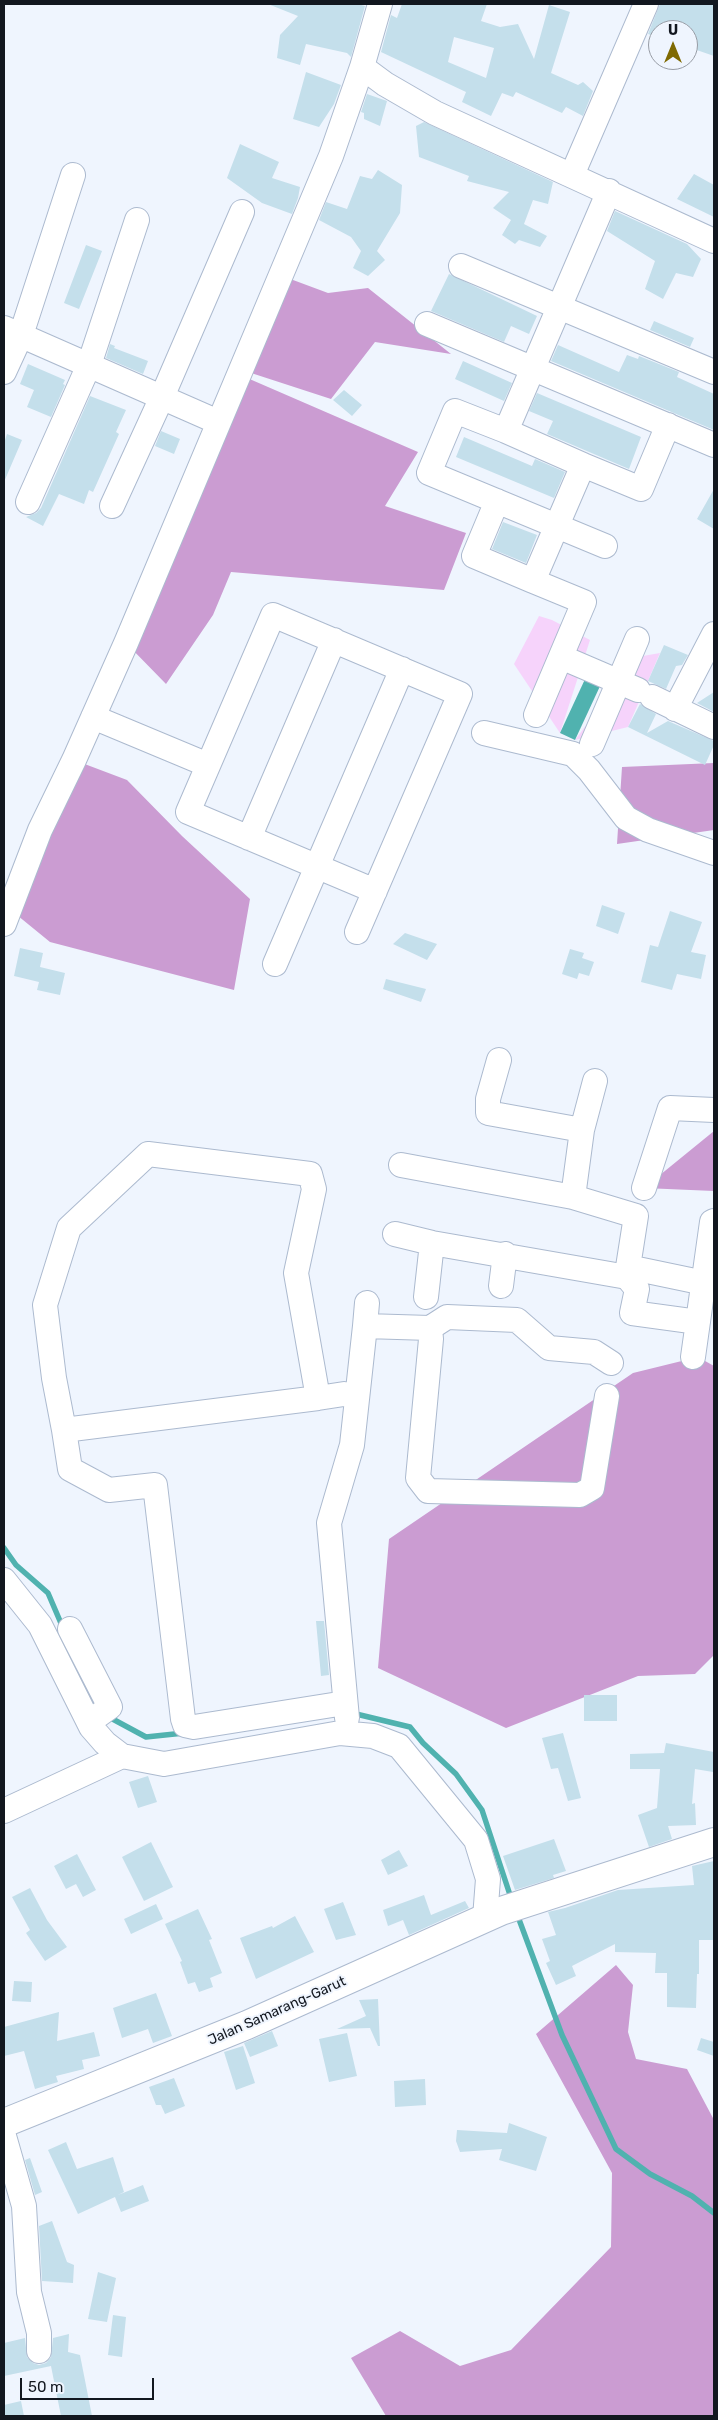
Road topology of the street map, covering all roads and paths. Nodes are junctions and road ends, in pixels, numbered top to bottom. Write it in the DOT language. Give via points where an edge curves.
graph roads {
  1 [pos="380,4"];
  2 [pos="646,4"];
  3 [pos="362,67"];
  4 [pos="73,175"];
  5 [pos="572,175"];
  6 [pos="609,191"];
  7 [pos="242,212"];
  8 [pos="137,220"];
  9 [pos="714,242"];
  10 [pos="461,266"];
  11 [pos="560,306"];
  12 [pos="427,324"];
  13 [pos="12,332"];
  14 [pos="89,365"];
  15 [pos="534,367"];
  16 [pos="4,372"];
  17 [pos="714,372"];
  18 [pos="162,397"];
  19 [pos="218,422"];
  20 [pos="668,425"];
  21 [pos="506,431"];
  22 [pos="714,445"];
  23 [pos="583,465"];
  24 [pos="497,501"];
  25 [pos="28,502"];
  26 [pos="112,506"];
  27 [pos="557,526"];
  28 [pos="605,546"];
  29 [pos="533,581"];
  30 [pos="637,639"];
  31 [pos="334,640"];
  32 [pos="713,640"];
  33 [pos="560,657"];
  34 [pos="402,669"];
  35 [pos="636,689"];
  36 [pos="675,709"];
  37 [pos="536,715"];
  38 [pos="93,717"];
  39 [pos="714,727"];
  40 [pos="484,733"];
  41 [pos="592,744"];
  42 [pos="208,766"];
  43 [pos="248,838"];
  44 [pos="714,853"];
  45 [pos="317,866"];
  46 [pos="375,891"];
  47 [pos="4,924"];
  48 [pos="357,932"];
  49 [pos="275,964"];
  50 [pos="499,1060"];
  51 [pos="595,1081"];
  52 [pos="714,1110"];
  53 [pos="582,1130"];
  54 [pos="401,1165"];
  55 [pos="573,1197"];
  56 [pos="640,1200"];
  57 [pos="714,1221"];
  58 [pos="395,1234"];
  59 [pos="432,1243"];
  60 [pos="505,1254"];
  61 [pos="628,1272"];
  62 [pos="709,1285"];
  63 [pos="501,1286"];
  64 [pos="426,1297"];
  65 [pos="698,1322"];
  66 [pos="430,1328"];
  67 [pos="693,1358"];
  68 [pos="611,1363"];
  69 [pos="344,1394"];
  70 [pos="607,1396"];
  71 [pos="318,1398"];
  72 [pos="64,1430"];
  73 [pos="4,1580"];
  74 [pos="70,1629"];
  75 [pos="345,1703"];
  76 [pos="98,1716"];
  77 [pos="350,1730"];
  78 [pos="122,1756"];
  79 [pos="4,1811"];
  80 [pos="714,1842"];
  81 [pos="493,1915"];
  82 [pos="4,2123"];
  83 [pos="4,2136"];
  84 [pos="39,2350"];
  1 -- 3 [label="street"];
  2 -- 5 [label="street"];
  3 -- 5 [label="street" via="435,113"];
  3 -- 19 [label="street" via="331,156"];
  4 -- 13 [label="street"];
  5 -- 6 [label="street"];
  6 -- 9 [label="street"];
  6 -- 11 [label="street"];
  7 -- 18 [label="street"];
  8 -- 14 [label="street"];
  10 -- 11 [label="street"];
  11 -- 15 [label="street"];
  11 -- 17 [label="street"];
  12 -- 15 [label="street"];
  13 -- 14 [label="street"];
  13 -- 16 [label="street"];
  14 -- 18 [label="street"];
  14 -- 25 [label="street"];
  15 -- 20 [label="street"];
  15 -- 21 [label="street"];
  18 -- 19 [label="street"];
  18 -- 26 [label="street"];
  19 -- 38 [label="street"];
  20 -- 22 [label="street"];
  20 -- 23 [label="street" via="641,489"];
  21 -- 23 [label="street"];
  21 -- 24 [label="street" via="455,411 429,473"];
  23 -- 27 [label="street"];
  24 -- 27 [label="street"];
  24 -- 29 [label="street" via="474,556"];
  27 -- 28 [label="street"];
  27 -- 29 [label="street"];
  29 -- 33 [label="street" via="584,602"];
  30 -- 35 [label="street"];
  31 -- 34 [label="street"];
  31 -- 42 [label="street" via="273,615"];
  31 -- 43 [label="street"];
  32 -- 36 [label="street"];
  33 -- 35 [label="street"];
  33 -- 37 [label="street"];
  34 -- 45 [label="street"];
  34 -- 46 [label="street" via="460,694"];
  35 -- 36 [label="street"];
  35 -- 41 [label="street"];
  36 -- 39 [label="street"];
  38 -- 42 [label="street"];
  38 -- 47 [label="street" via="40,830"];
  40 -- 44 [label="street" via="573,754 626,818 648,830"];
  42 -- 43 [label="street" via="188,812"];
  43 -- 45 [label="street"];
  45 -- 46 [label="street"];
  45 -- 49 [label="street"];
  46 -- 48 [label="street"];
  50 -- 53 [label="street" via="488,1099 488,1113"];
  51 -- 53 [label="street"];
  52 -- 56 [label="street" via="670,1108"];
  53 -- 55 [label="street"];
  54 -- 55 [label="street"];
  55 -- 56 [label="street"];
  56 -- 61 [label="street"];
  57 -- 62 [label="street"];
  58 -- 59 [label="street"];
  59 -- 60 [label="street"];
  59 -- 64 [label="street"];
  60 -- 61 [label="street"];
  60 -- 63 [label="street"];
  61 -- 62 [label="street"];
  61 -- 65 [label="street" via="637,1289 632,1313"];
  62 -- 65 [label="street"];
  65 -- 67 [label="street"];
  66 -- 68 [label="street" via="448,1317 517,1320 549,1348 594,1352"];
  66 -- 70 [label="street" via="418,1478 428,1491 580,1496 592,1488"];
  66 -- 75 [label="street" via="366,1315 352,1445 329,1523"];
  69 -- 71 [label="street"];
  71 -- 72 [label="street"];
  71 -- 72 [label="street" via="296,1273 314,1189 310,1174 148,1154 69,1228 45,1305"];
  72 -- 75 [label="street" via="70,1469 109,1490 155,1486 185,1725 194,1727"];
  73 -- 76 [label="street" via="40,1625"];
  74 -- 76 [label="street" via="110,1707"];
  75 -- 77 [label="street"];
  76 -- 78 [label="street" via="105,1743"];
  77 -- 78 [label="street" via="164,1764"];
  77 -- 81 [label="street" via="399,1746 476,1840 488,1878"];
  78 -- 79 [label="street"];
  80 -- 81 [label="main road, Jalan Samarang-Garut"];
  81 -- 82 [label="main road, Jalan Samarang-Garut" via="247,2025"];
  83 -- 84 [label="street" via="24,2206 29,2292 39,2333"];
}
